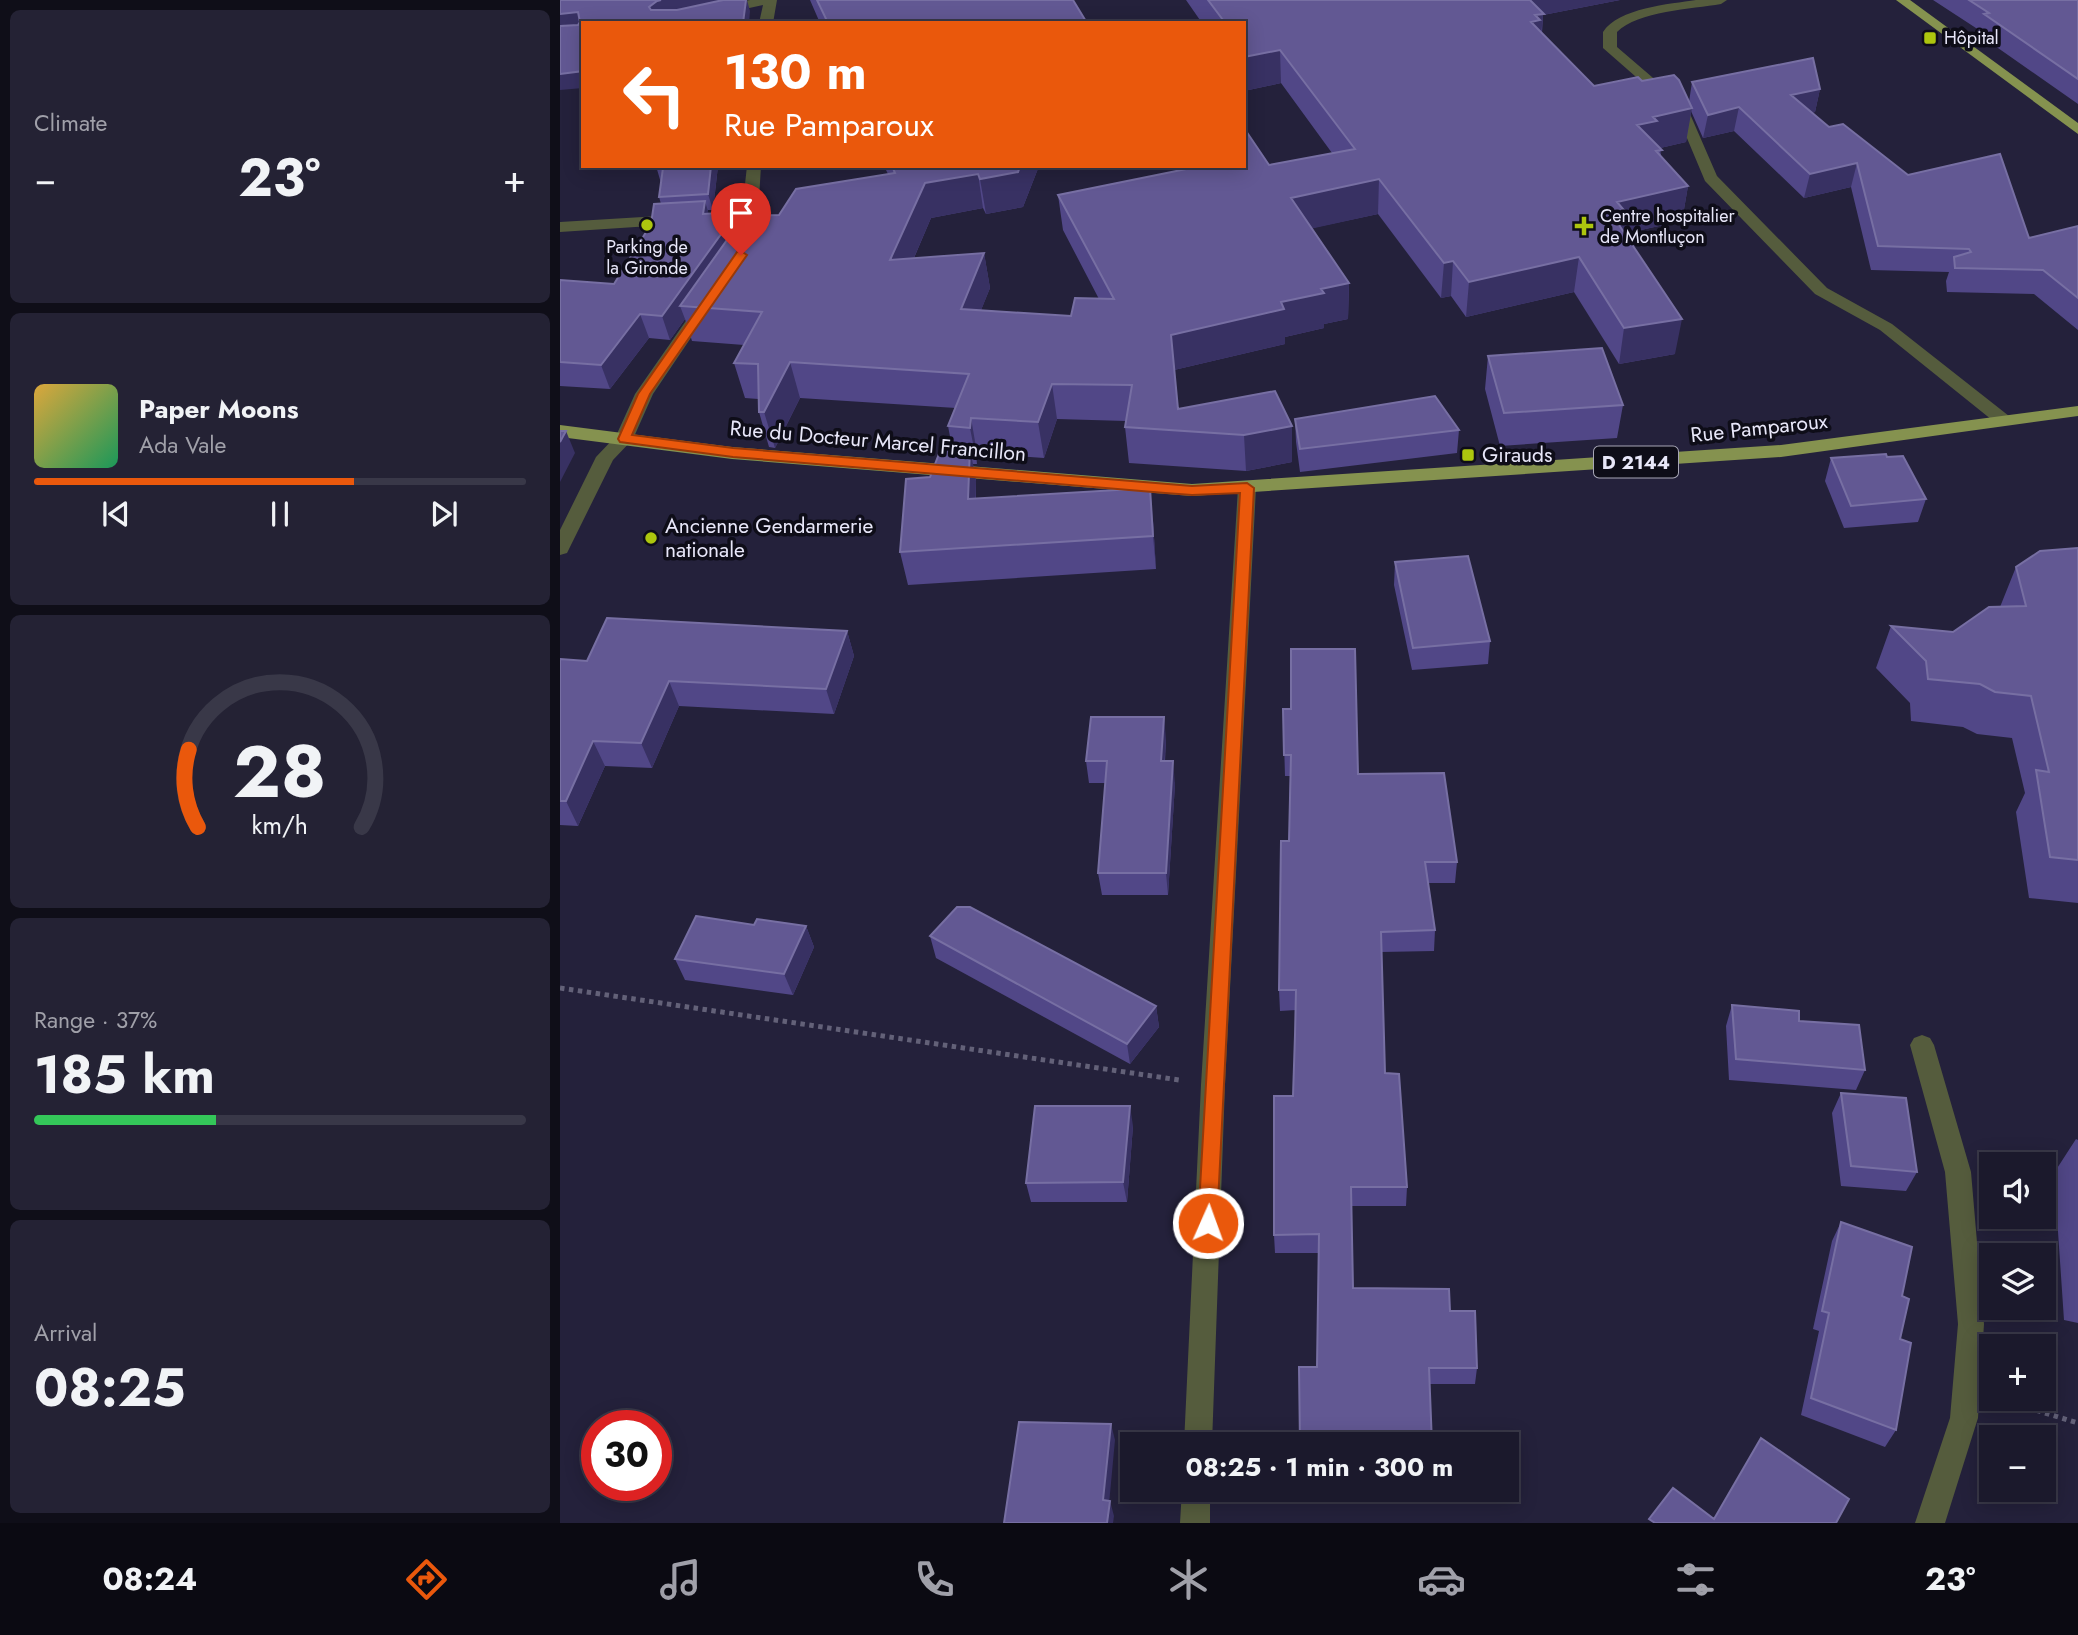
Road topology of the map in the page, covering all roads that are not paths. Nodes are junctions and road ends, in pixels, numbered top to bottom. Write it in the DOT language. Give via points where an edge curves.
graph roads {
  1 [pos="769,0"];
  2 [pos="1720,0"];
  3 [pos="1902,0"];
  4 [pos="739,19"];
  5 [pos="766,21"];
  6 [pos="2078,130"];
  7 [pos="754,168"];
  8 [pos="750,215"];
  9 [pos="560,227"];
  10 [pos="741,255"];
  11 [pos="710,299"];
  12 [pos="2078,411"];
  13 [pos="2003,420"];
  14 [pos="560,431"];
  15 [pos="624,439"];
  16 [pos="1247,488"];
  17 [pos="1192,490"];
  18 [pos="560,549"];
  19 [pos="1922,1045"];
  20 [pos="1199,1432"];
  21 [pos="1196,1502"];
  22 [pos="1195,1523"];
  23 [pos="1930,1523"];
  1 -- 4 [label="street" via="709,13"];
  1 -- 5 [label="street"];
  2 -- 13 [label="street" via="1629,17 1613,27 1608,37 1610,48 1682,110 1710,178 1821,291 1886,327"];
  3 -- 6 [label="main road"];
  7 -- 8 [label="street"];
  8 -- 9 [label="street"];
  8 -- 10 [label="street"];
  11 -- 15 [label="street" via="644,394"];
  12 -- 13 [label="main road, Rue Pamparoux / D 2144"];
  13 -- 16 [label="main road, Rue Pamparoux / D 2144" via="1780,451"];
  14 -- 15 [label="main road, Rue du Docteur Marcel Francillon / D 2144"];
  15 -- 17 [label="main road, Rue du Docteur Marcel Francillon / D 2144" via="733,453"];
  15 -- 18 [label="street" via="605,457"];
  16 -- 17 [label="main road, Rue Pamparoux / D 2144"];
  16 -- 20 [label="street"];
  19 -- 23 [label="street" via="1958,1172 1971,1324 1964,1418"];
  21 -- 22 [label="street"];
}
